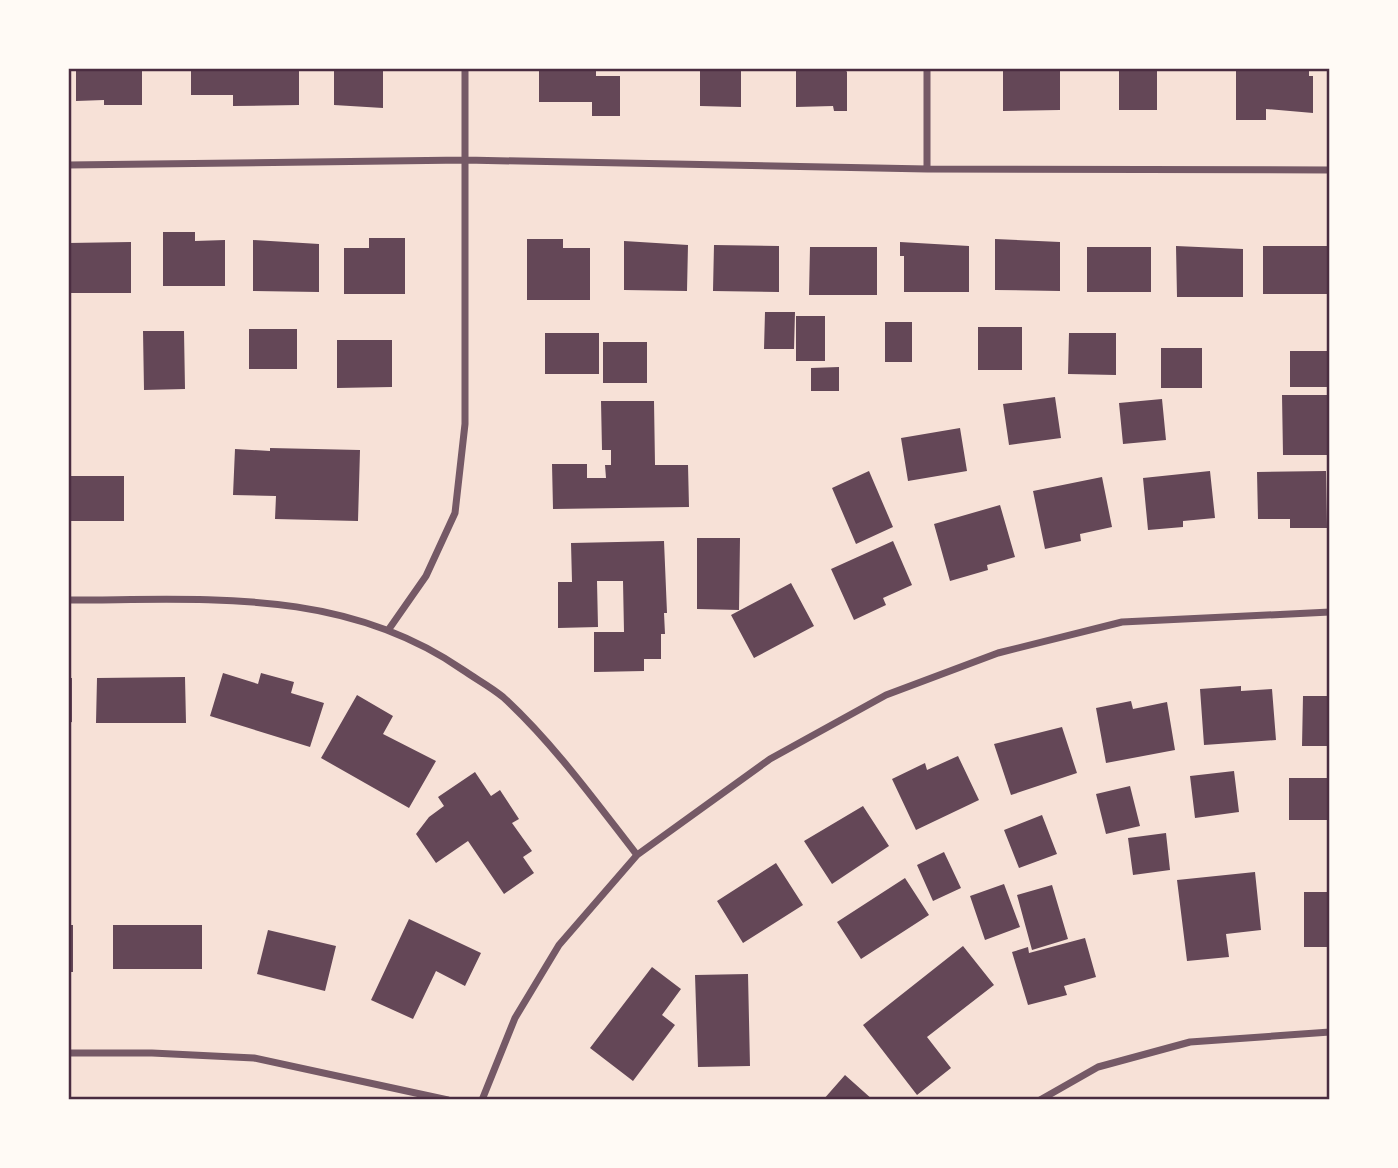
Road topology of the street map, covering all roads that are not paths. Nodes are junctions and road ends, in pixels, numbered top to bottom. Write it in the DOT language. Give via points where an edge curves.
graph roads {
  1 [pos="465,68"];
  2 [pos="927,68"];
  3 [pos="465,160"];
  4 [pos="68,165"];
  5 [pos="927,169"];
  6 [pos="1330,170"];
  7 [pos="68,600"];
  8 [pos="1330,611"];
  9 [pos="389,629"];
  10 [pos="637,855"];
  11 [pos="1330,1032"];
  12 [pos="68,1053"];
  13 [pos="448,1100"];
  14 [pos="482,1100"];
  15 [pos="1040,1100"];
  1 -- 3 [label="street"];
  2 -- 5 [label="street"];
  3 -- 4 [label="street"];
  3 -- 5 [label="street"];
  3 -- 9 [label="street" via="465,424 455,513 426,576"];
  5 -- 6 [label="street"];
  7 -- 9 [label="street" via="282,603"];
  8 -- 10 [label="street" via="1122,622 998,653 886,695 770,759"];
  9 -- 10 [label="street" via="447,658 502,696 577,778"];
  10 -- 14 [label="street" via="559,945 515,1018"];
  11 -- 15 [label="street" via="1189,1042 1098,1067"];
  12 -- 13 [label="street" via="254,1058"];
}
